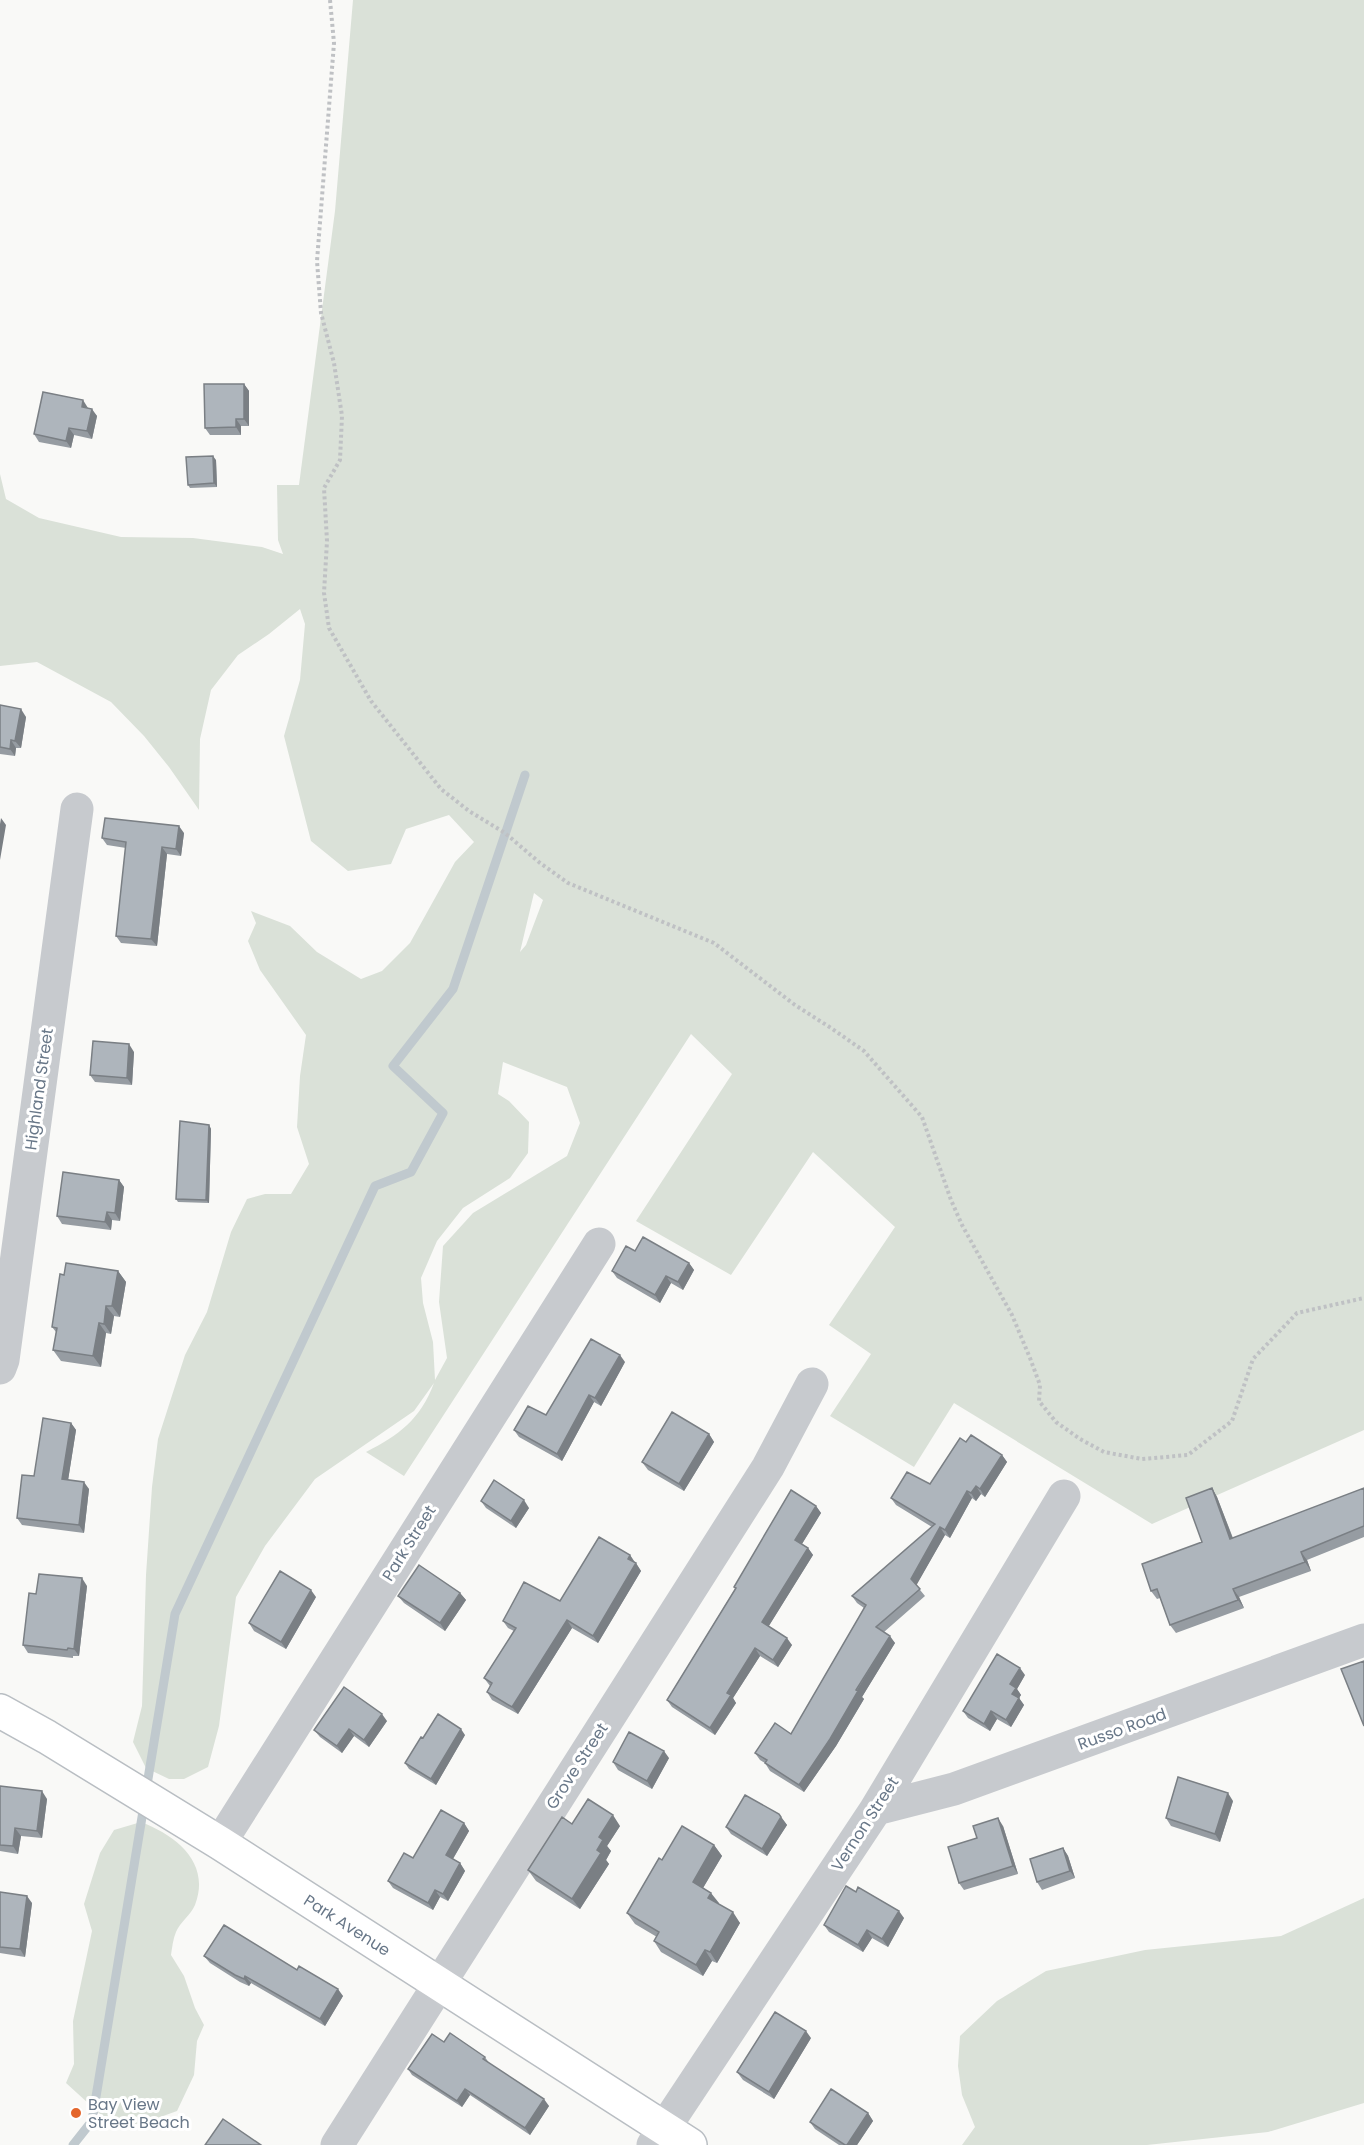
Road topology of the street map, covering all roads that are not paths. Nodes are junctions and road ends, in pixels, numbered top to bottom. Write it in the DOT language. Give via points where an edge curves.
graph roads {
  1 [pos="77,809"];
  2 [pos="599,1244"];
  3 [pos="0,1368"];
  4 [pos="812,1384"];
  5 [pos="1064,1496"];
  6 [pos="1364,1640"];
  7 [pos="0,1711"];
  8 [pos="876,1809"];
  9 [pos="220,1843"];
  10 [pos="439,1982"];
  11 [pos="669,2139"];
  12 [pos="337,2145"];
  1 -- 3 [label="street, Highland Street"];
  2 -- 9 [label="street, Park Street"];
  4 -- 10 [label="street, Grove Street" via="768,1467"];
  5 -- 8 [label="street, Vernon Street"];
  6 -- 8 [label="street, Russo Road" via="954,1789"];
  7 -- 9 [label="street, Park Avenue"];
  8 -- 11 [label="street, Vernon Street"];
  9 -- 10 [label="street, Park Avenue"];
  10 -- 11 [label="street, Park Avenue"];
  10 -- 12 [label="street, Grove Street"];
}
